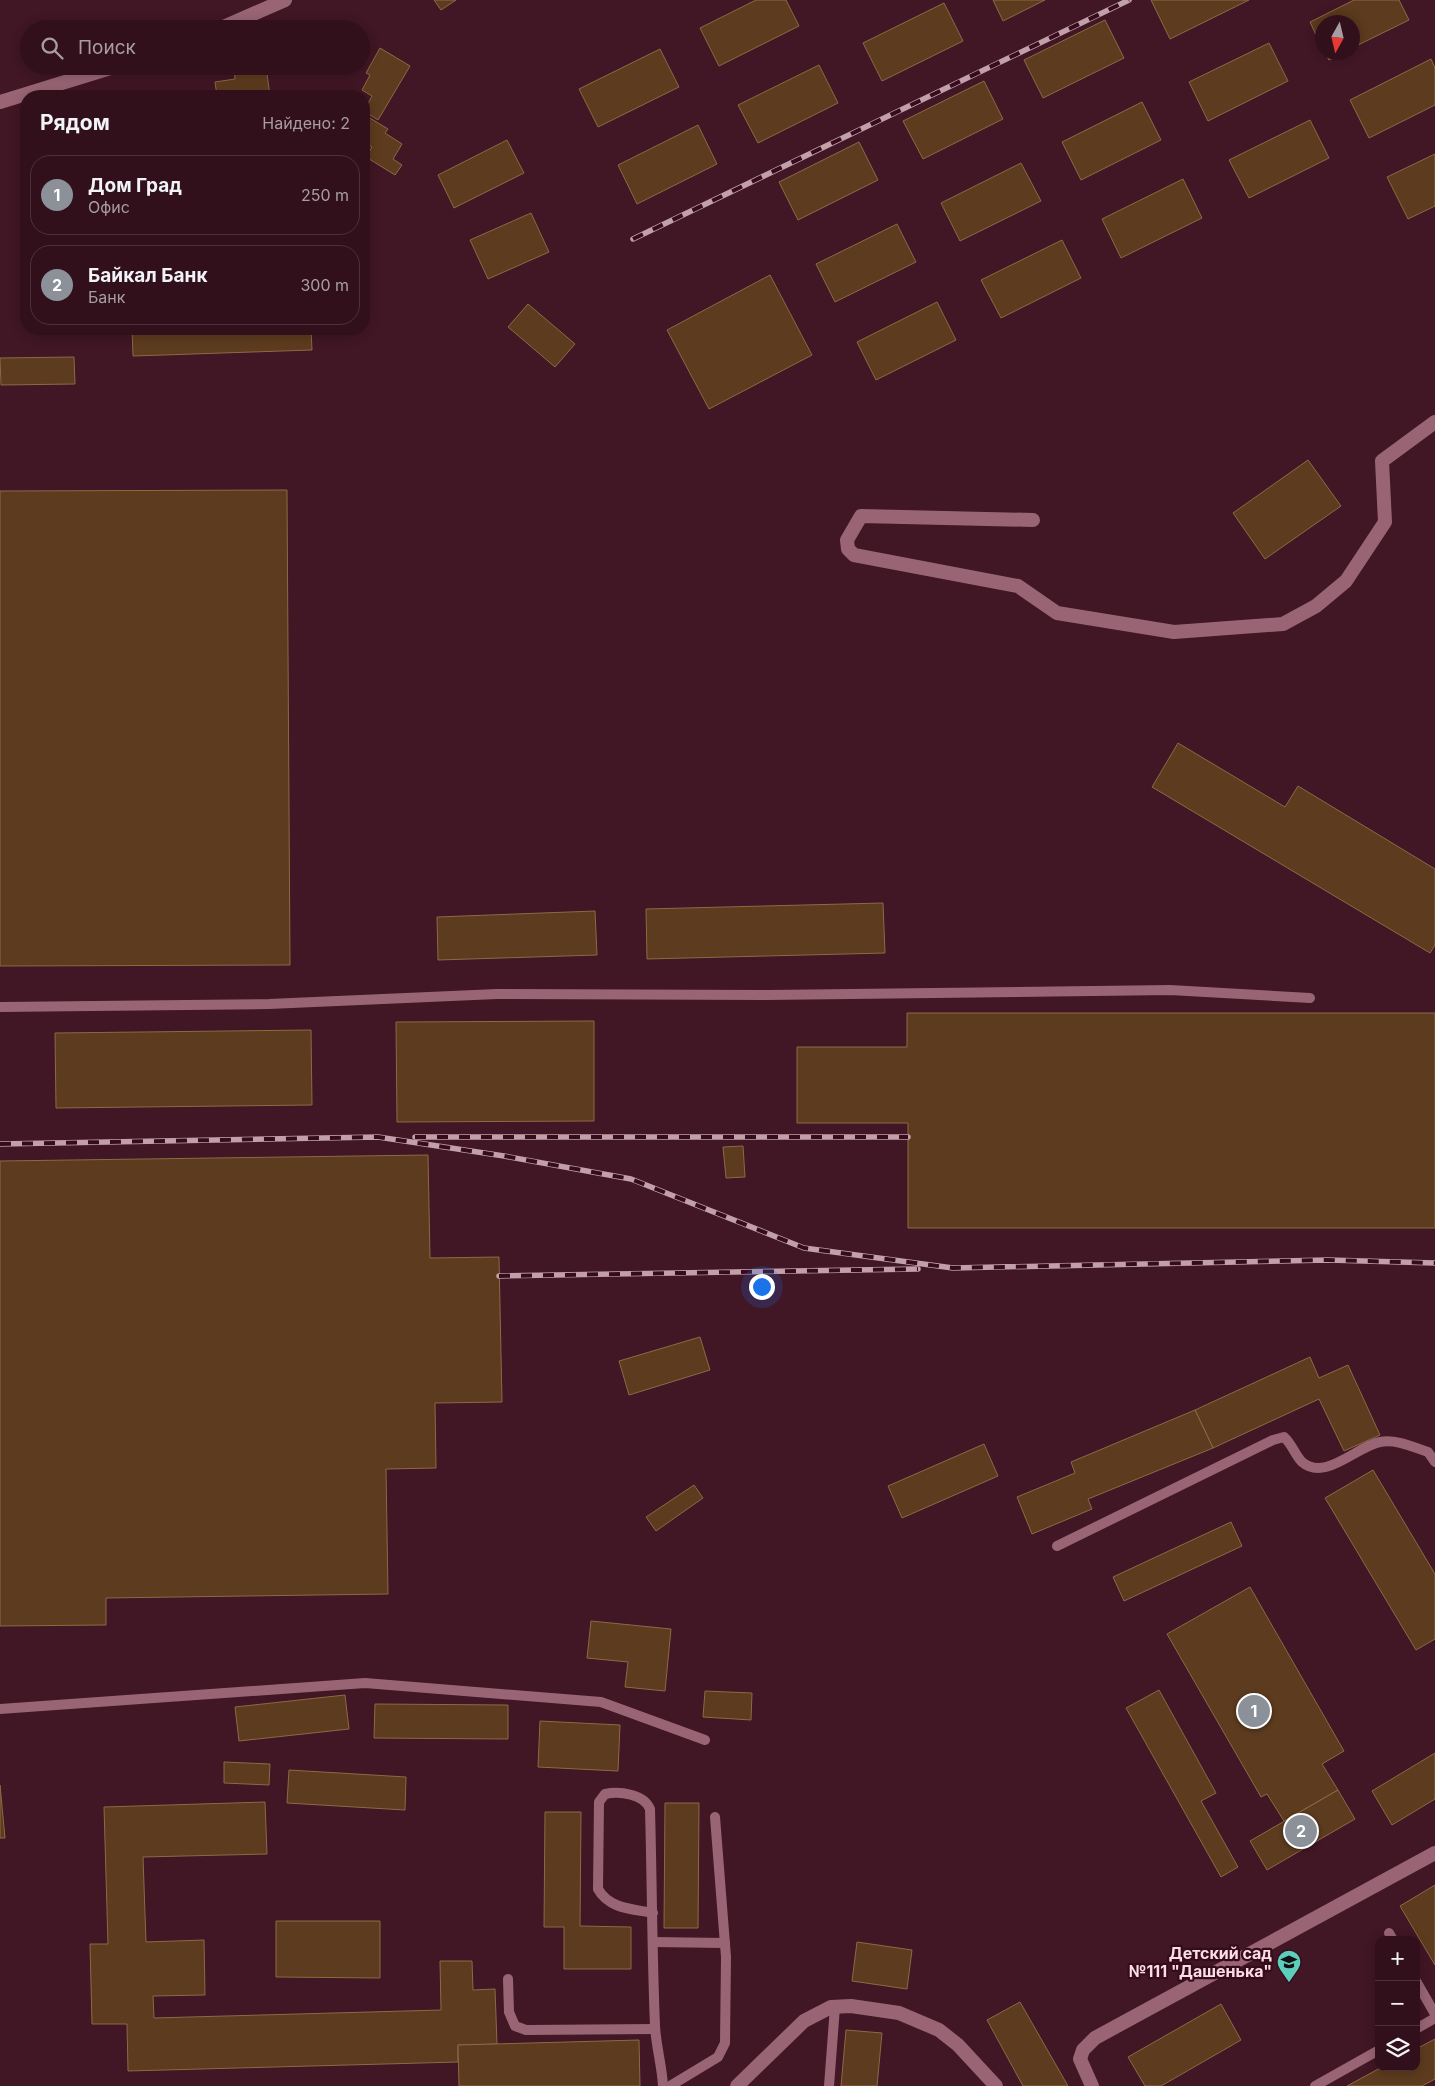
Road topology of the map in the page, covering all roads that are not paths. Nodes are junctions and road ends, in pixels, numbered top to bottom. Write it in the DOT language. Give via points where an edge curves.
graph roads {
  1 [pos="285,0"];
  2 [pos="239,20"];
  3 [pos="88,75"];
  4 [pos="39,90"];
  5 [pos="20,96"];
  6 [pos="0,102"];
  7 [pos="1435,422"];
  8 [pos="1033,520"];
  9 [pos="1310,998"];
  10 [pos="0,1008"];
  11 [pos="1435,1462"];
  12 [pos="1057,1546"];
  13 [pos="0,1708"];
  14 [pos="705,1740"];
  15 [pos="715,1817"];
  16 [pos="1435,1853"];
  17 [pos="653,1913"];
  18 [pos="653,1942"];
  19 [pos="725,1943"];
  20 [pos="508,1979"];
  21 [pos="1420,1988"];
  22 [pos="835,2007"];
  23 [pos="1435,2016"];
  24 [pos="1420,2026"];
  25 [pos="655,2029"];
  26 [pos="1375,2052"];
  27 [pos="663,2086"];
  28 [pos="670,2086"];
  29 [pos="738,2086"];
  30 [pos="829,2086"];
  31 [pos="996,2086"];
  32 [pos="1092,2086"];
  33 [pos="1315,2086"];
  1 -- 2 [label="street"];
  3 -- 4 [label="street"];
  5 -- 6 [label="street"];
  7 -- 8 [label="street" via="1382,461 1385,522 1346,581 1316,606 1283,624 1174,632 1057,613 1018,586 854,555 848,550 847,540 861,516"];
  9 -- 10 [label="lane" via="1170,990 767,995 497,994 269,1004"];
  11 -- 12 [label="lane" via="1428,1452 1389,1441 1377,1442 1328,1466 1316,1468 1302,1462 1284,1437"];
  13 -- 14 [label="lane" via="365,1683 601,1702"];
  15 -- 19 [label="lane"];
  16 -- 32 [label="street" via="1096,2038 1083,2050 1080,2059"];
  17 -- 17 [label="lane" via="650,1809 636,1796 605,1794 599,1802 598,1889 612,1904"];
  17 -- 18 [label="lane"];
  18 -- 19 [label="lane"];
  18 -- 25 [label="lane"];
  19 -- 28 [label="lane" via="725,2043 718,2057"];
  20 -- 25 [label="lane" via="509,2012 515,2026 526,2030"];
  21 -- 23 [label="lane"];
  22 -- 29 [label="street" via="804,2021"];
  22 -- 30 [label="lane"];
  22 -- 31 [label="street" via="870,2007 899,2013 938,2030 958,2045"];
  23 -- 24 [label="lane"];
  25 -- 27 [label="lane"];
  26 -- 33 [label="lane"];
}
